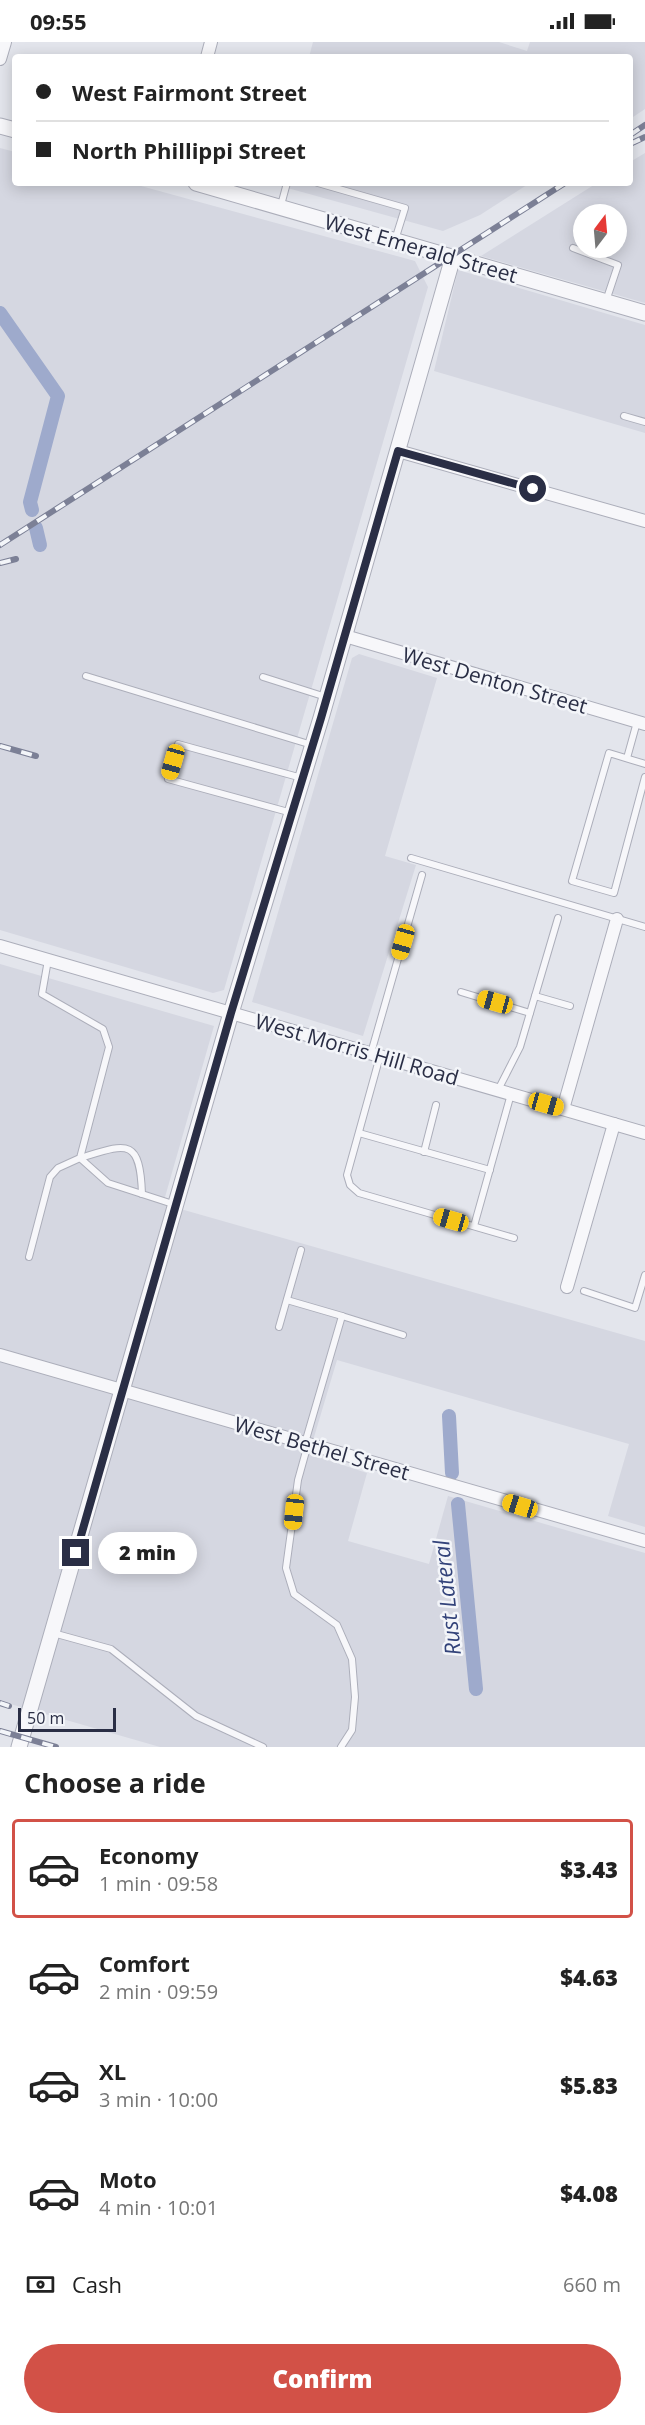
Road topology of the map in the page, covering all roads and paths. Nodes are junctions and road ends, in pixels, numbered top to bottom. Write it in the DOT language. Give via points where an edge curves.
graph roads {
  1 [pos="5,42"];
  2 [pos="0,59"];
  3 [pos="206,186"];
  4 [pos="286,186"];
  5 [pos="328,186"];
  6 [pos="280,207"];
  7 [pos="395,240"];
  8 [pos="453,257"];
  9 [pos="599,258"];
  10 [pos="606,302"];
  11 [pos="645,313"];
  12 [pos="624,416"];
  13 [pos="645,422"];
  14 [pos="398,451"];
  15 [pos="645,520"];
  16 [pos="345,636"];
  17 [pos="86,676"];
  18 [pos="262,677"];
  19 [pos="327,697"];
  20 [pos="641,723"];
  21 [pos="313,746"];
  22 [pos="627,758"];
  23 [pos="645,764"];
  24 [pos="645,777"];
  25 [pos="303,778"];
  26 [pos="292,813"];
  27 [pos="411,858"];
  28 [pos="422,875"];
  29 [pos="558,918"];
  30 [pos="617,919"];
  31 [pos="645,927"];
  32 [pos="0,946"];
  33 [pos="48,960"];
  34 [pos="460,992"];
  35 [pos="535,996"];
  36 [pos="570,1006"];
  37 [pos="231,1013"];
  38 [pos="530,1013"];
  39 [pos="376,1054"];
  40 [pos="498,1090"];
  41 [pos="511,1094"];
  42 [pos="436,1105"];
  43 [pos="563,1108"];
  44 [pos="614,1124"];
  45 [pos="358,1133"];
  46 [pos="645,1133"];
  47 [pos="424,1152"];
  48 [pos="80,1158"];
  49 [pos="490,1170"];
  50 [pos="142,1194"];
  51 [pos="177,1206"];
  52 [pos="474,1227"];
  53 [pos="514,1238"];
  54 [pos="302,1250"];
  55 [pos="29,1257"];
  56 [pos="645,1275"];
  57 [pos="567,1287"];
  58 [pos="584,1291"];
  59 [pos="288,1300"];
  60 [pos="342,1316"];
  61 [pos="279,1327"];
  62 [pos="403,1335"];
  63 [pos="0,1355"];
  64 [pos="123,1391"];
  65 [pos="306,1444"];
  66 [pos="645,1541"];
  67 [pos="53,1633"];
  68 [pos="21,1742"];
  69 [pos="263,1747"];
  70 [pos="341,1747"];
  1 -- 2 [label="street"];
  3 -- 6 [label="street, West Emerald Street"];
  4 -- 6 [label="lane"];
  5 -- 7 [label="lane" via="405,208"];
  6 -- 7 [label="street, West Emerald Street"];
  7 -- 8 [label="street, West Emerald Street"];
  8 -- 10 [label="street, West Emerald Street"];
  8 -- 14 [label="street"];
  9 -- 10 [label="lane" via="618,265"];
  10 -- 11 [label="street, West Emerald Street"];
  12 -- 13 [label="lane"];
  14 -- 15 [label="street"];
  14 -- 16 [label="street"];
  16 -- 19 [label="street"];
  16 -- 20 [label="street, West Denton Street"];
  17 -- 21 [label="lane"];
  18 -- 19 [label="lane"];
  19 -- 21 [label="street"];
  20 -- 22 [label="lane"];
  21 -- 25 [label="street"];
  22 -- 23 [label="lane"];
  22 -- 24 [label="lane" via="609,753 572,881 614,893"];
  25 -- 26 [label="street"];
  25 -- 26 [label="lane" via="178,744 168,779"];
  26 -- 37 [label="street"];
  27 -- 30 [label="lane"];
  28 -- 39 [label="lane"];
  29 -- 35 [label="lane"];
  30 -- 31 [label="lane"];
  30 -- 43 [label="street"];
  32 -- 33 [label="street, West Morris Hill Road"];
  33 -- 37 [label="street, West Morris Hill Road"];
  33 -- 48 [label="lane" via="42,994 103,1029 109,1047"];
  34 -- 38 [label="lane"];
  35 -- 36 [label="lane"];
  35 -- 38 [label="lane"];
  37 -- 39 [label="street, West Morris Hill Road"];
  37 -- 51 [label="street"];
  38 -- 40 [label="lane" via="520,1047"];
  39 -- 40 [label="street, West Morris Hill Road"];
  39 -- 45 [label="lane"];
  40 -- 41 [label="street, West Morris Hill Road"];
  41 -- 43 [label="street, West Morris Hill Road"];
  41 -- 49 [label="lane"];
  42 -- 47 [label="lane"];
  43 -- 44 [label="street, West Morris Hill Road"];
  44 -- 46 [label="street, West Morris Hill Road"];
  44 -- 57 [label="street"];
  45 -- 47 [label="lane"];
  45 -- 52 [label="lane" via="347,1175 350,1185 359,1193"];
  47 -- 49 [label="lane"];
  48 -- 50 [label="lane" via="108,1184"];
  48 -- 50 [label="lane" via="110,1148 128,1149 140,1165"];
  48 -- 55 [label="lane" via="58,1168 50,1177"];
  49 -- 52 [label="lane"];
  50 -- 51 [label="lane"];
  51 -- 64 [label="street"];
  52 -- 53 [label="lane"];
  54 -- 59 [label="lane"];
  56 -- 58 [label="lane" via="635,1308"];
  59 -- 60 [label="lane"];
  59 -- 61 [label="lane"];
  60 -- 62 [label="lane"];
  60 -- 65 [label="lane"];
  63 -- 64 [label="street, West Bethel Street"];
  64 -- 65 [label="street, West Bethel Street"];
  64 -- 67 [label="street"];
  65 -- 66 [label="street, West Bethel Street"];
  65 -- 70 [label="lane" via="286,1568 294,1594 337,1625 352,1659 352,1730"];
  67 -- 68 [label="street"];
  67 -- 69 [label="lane" via="111,1649 196,1716"];
}
